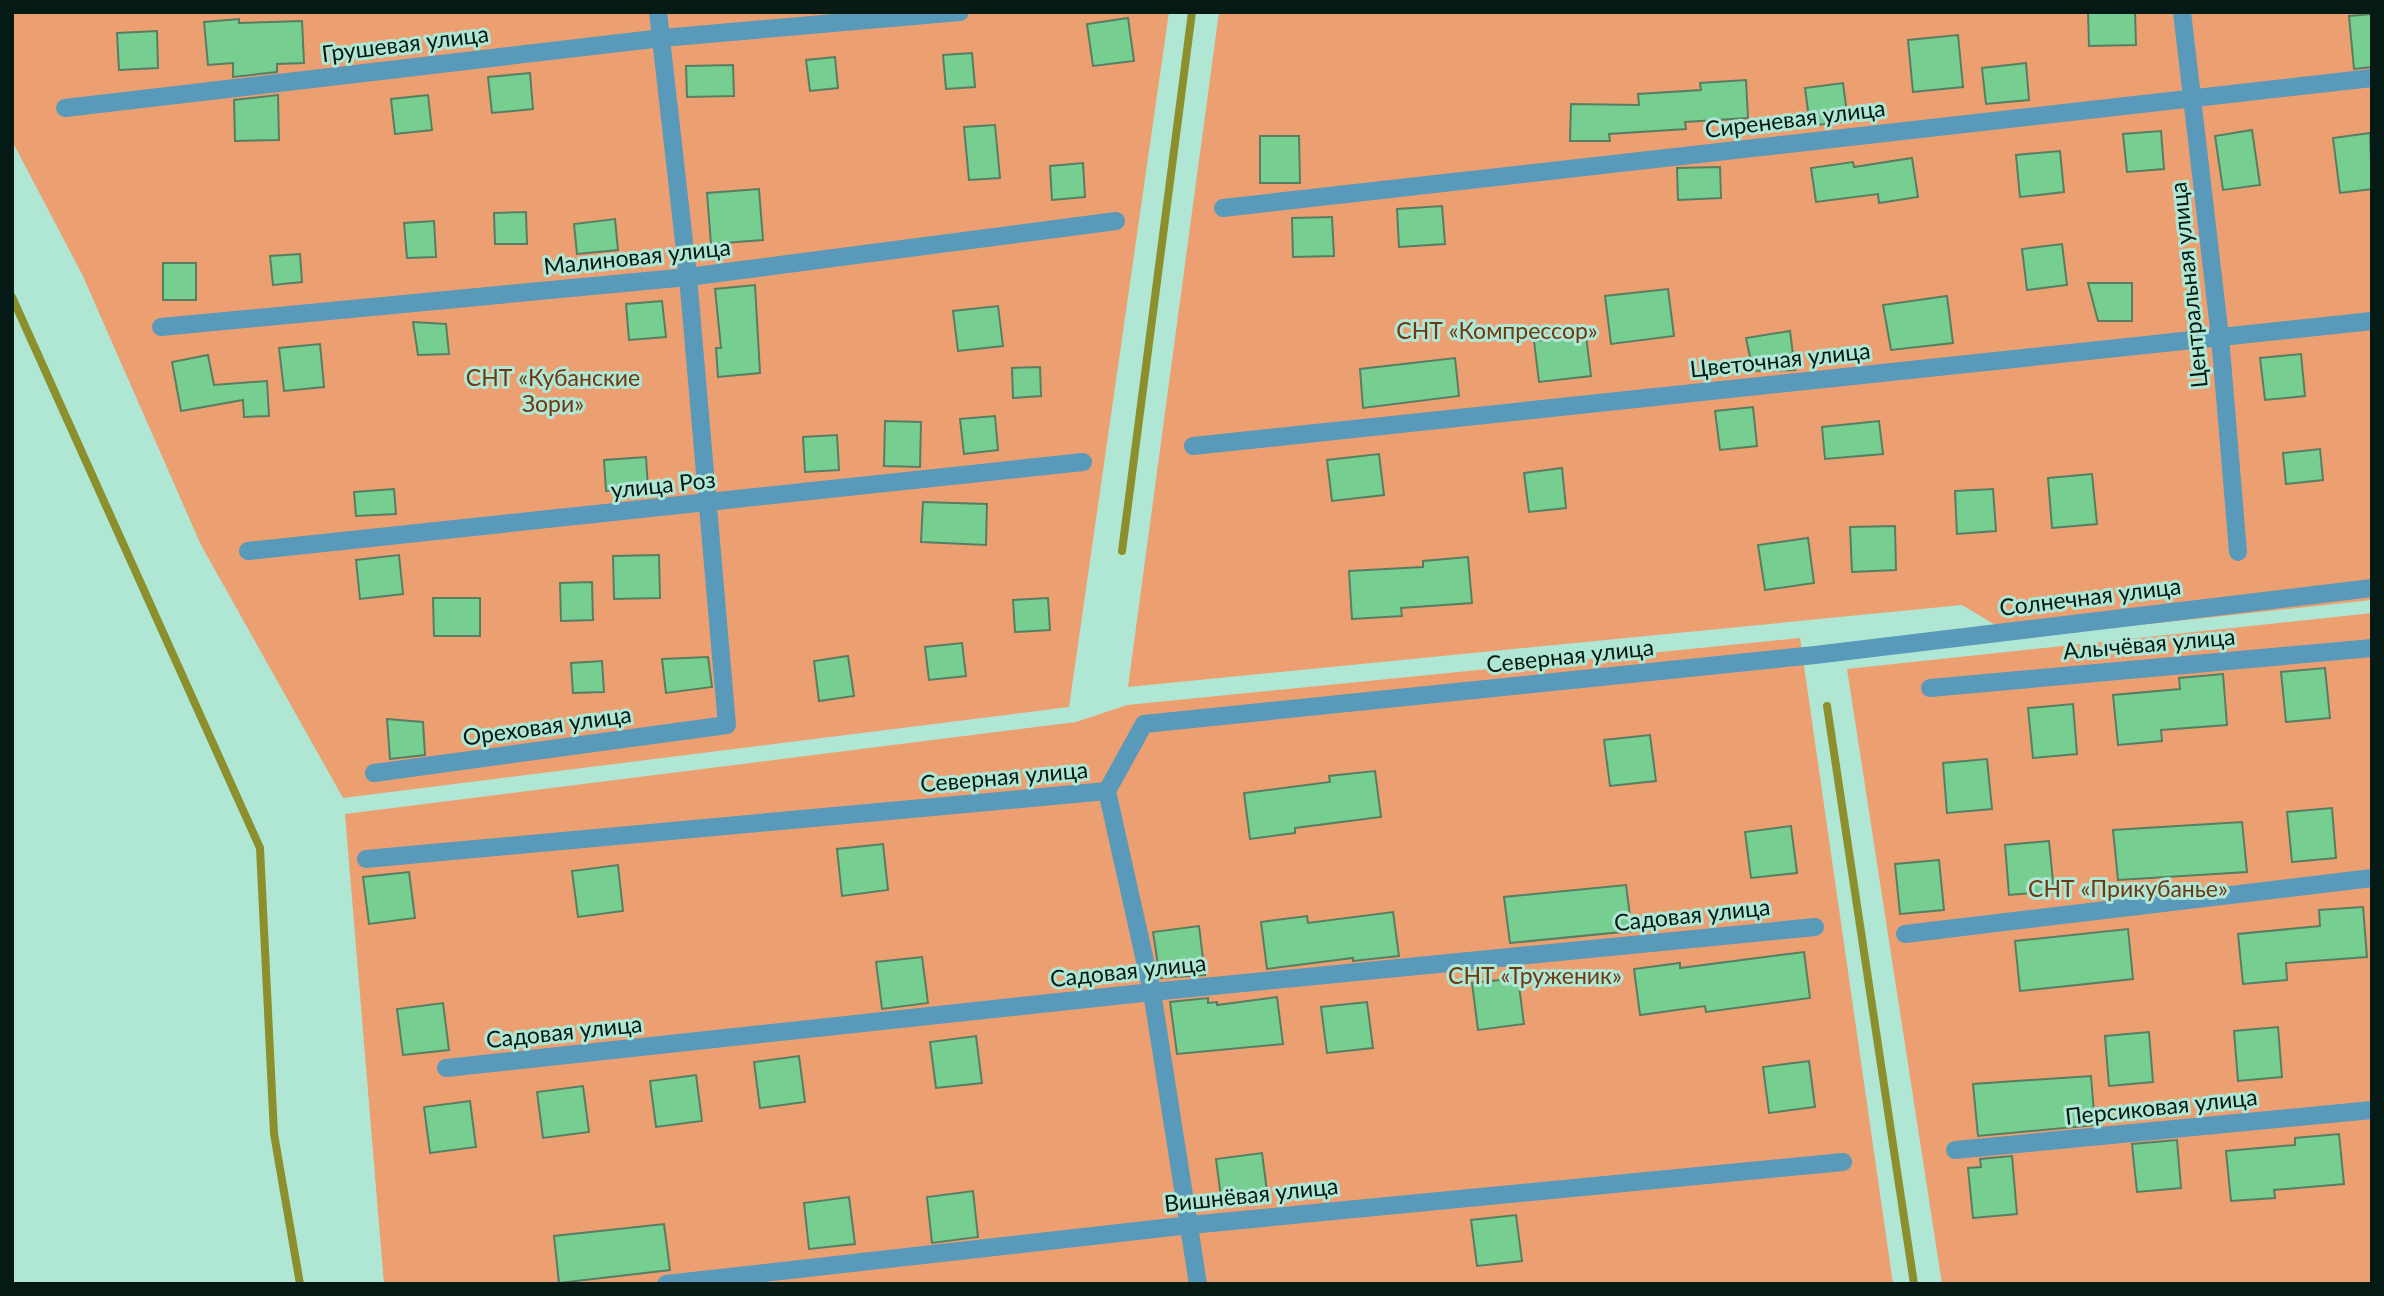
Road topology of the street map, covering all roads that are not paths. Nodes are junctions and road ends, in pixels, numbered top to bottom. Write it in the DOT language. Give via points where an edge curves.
graph roads {
  1 [pos="658,12"];
  2 [pos="960,12"];
  3 [pos="2182,12"];
  4 [pos="662,38"];
  5 [pos="2372,78"];
  6 [pos="2192,97"];
  7 [pos="65,108"];
  8 [pos="1223,208"];
  9 [pos="1116,221"];
  10 [pos="688,276"];
  11 [pos="2372,321"];
  12 [pos="161,327"];
  13 [pos="2220,337"];
  14 [pos="1194,446"];
  15 [pos="1083,462"];
  16 [pos="709,504"];
  17 [pos="248,551"];
  18 [pos="2238,552"];
  19 [pos="2372,588"];
  20 [pos="2372,648"];
  21 [pos="1815,655"];
  22 [pos="1930,688"];
  23 [pos="374,773"];
  24 [pos="1107,791"];
  25 [pos="366,859"];
  26 [pos="2372,878"];
  27 [pos="1815,926"];
  28 [pos="1905,934"];
  29 [pos="1152,992"];
  30 [pos="446,1068"];
  31 [pos="2372,1110"];
  32 [pos="1955,1150"];
  33 [pos="1843,1161"];
  34 [pos="1190,1225"];
  35 [pos="666,1284"];
  36 [pos="1198,1284"];
  1 -- 4 [label="street"];
  2 -- 4 [label="street, Грушевая улица"];
  3 -- 6 [label="street, Центральная улица"];
  4 -- 7 [label="street, Грушевая улица"];
  4 -- 10 [label="street"];
  5 -- 6 [label="street, Сиреневая улица"];
  6 -- 8 [label="street, Сиреневая улица"];
  6 -- 13 [label="street, Центральная улица"];
  9 -- 10 [label="street, Малиновая улица"];
  10 -- 12 [label="street, Малиновая улица"];
  10 -- 16 [label="street"];
  11 -- 13 [label="street, Цветочная улица"];
  13 -- 14 [label="street, Цветочная улица"];
  13 -- 18 [label="street, Центральная улица"];
  15 -- 16 [label="street, улица Роз"];
  16 -- 17 [label="street, улица Роз"];
  16 -- 23 [label="street, Ореховая улица" via="727,725"];
  19 -- 21 [label="street, Солнечная улица"];
  20 -- 22 [label="street, Алычёвая улица"];
  21 -- 24 [label="street, Северная улица" via="1144,724"];
  24 -- 25 [label="street, Северная улица"];
  24 -- 29 [label="street"];
  26 -- 28 [label="street"];
  27 -- 29 [label="street, Садовая улица"];
  29 -- 30 [label="street, Садовая улица"];
  29 -- 34 [label="street"];
  31 -- 32 [label="street, Персиковая улица"];
  33 -- 34 [label="street, Вишнёвая улица"];
  34 -- 35 [label="street, Вишнёвая улица"];
  34 -- 36 [label="street"];
}
